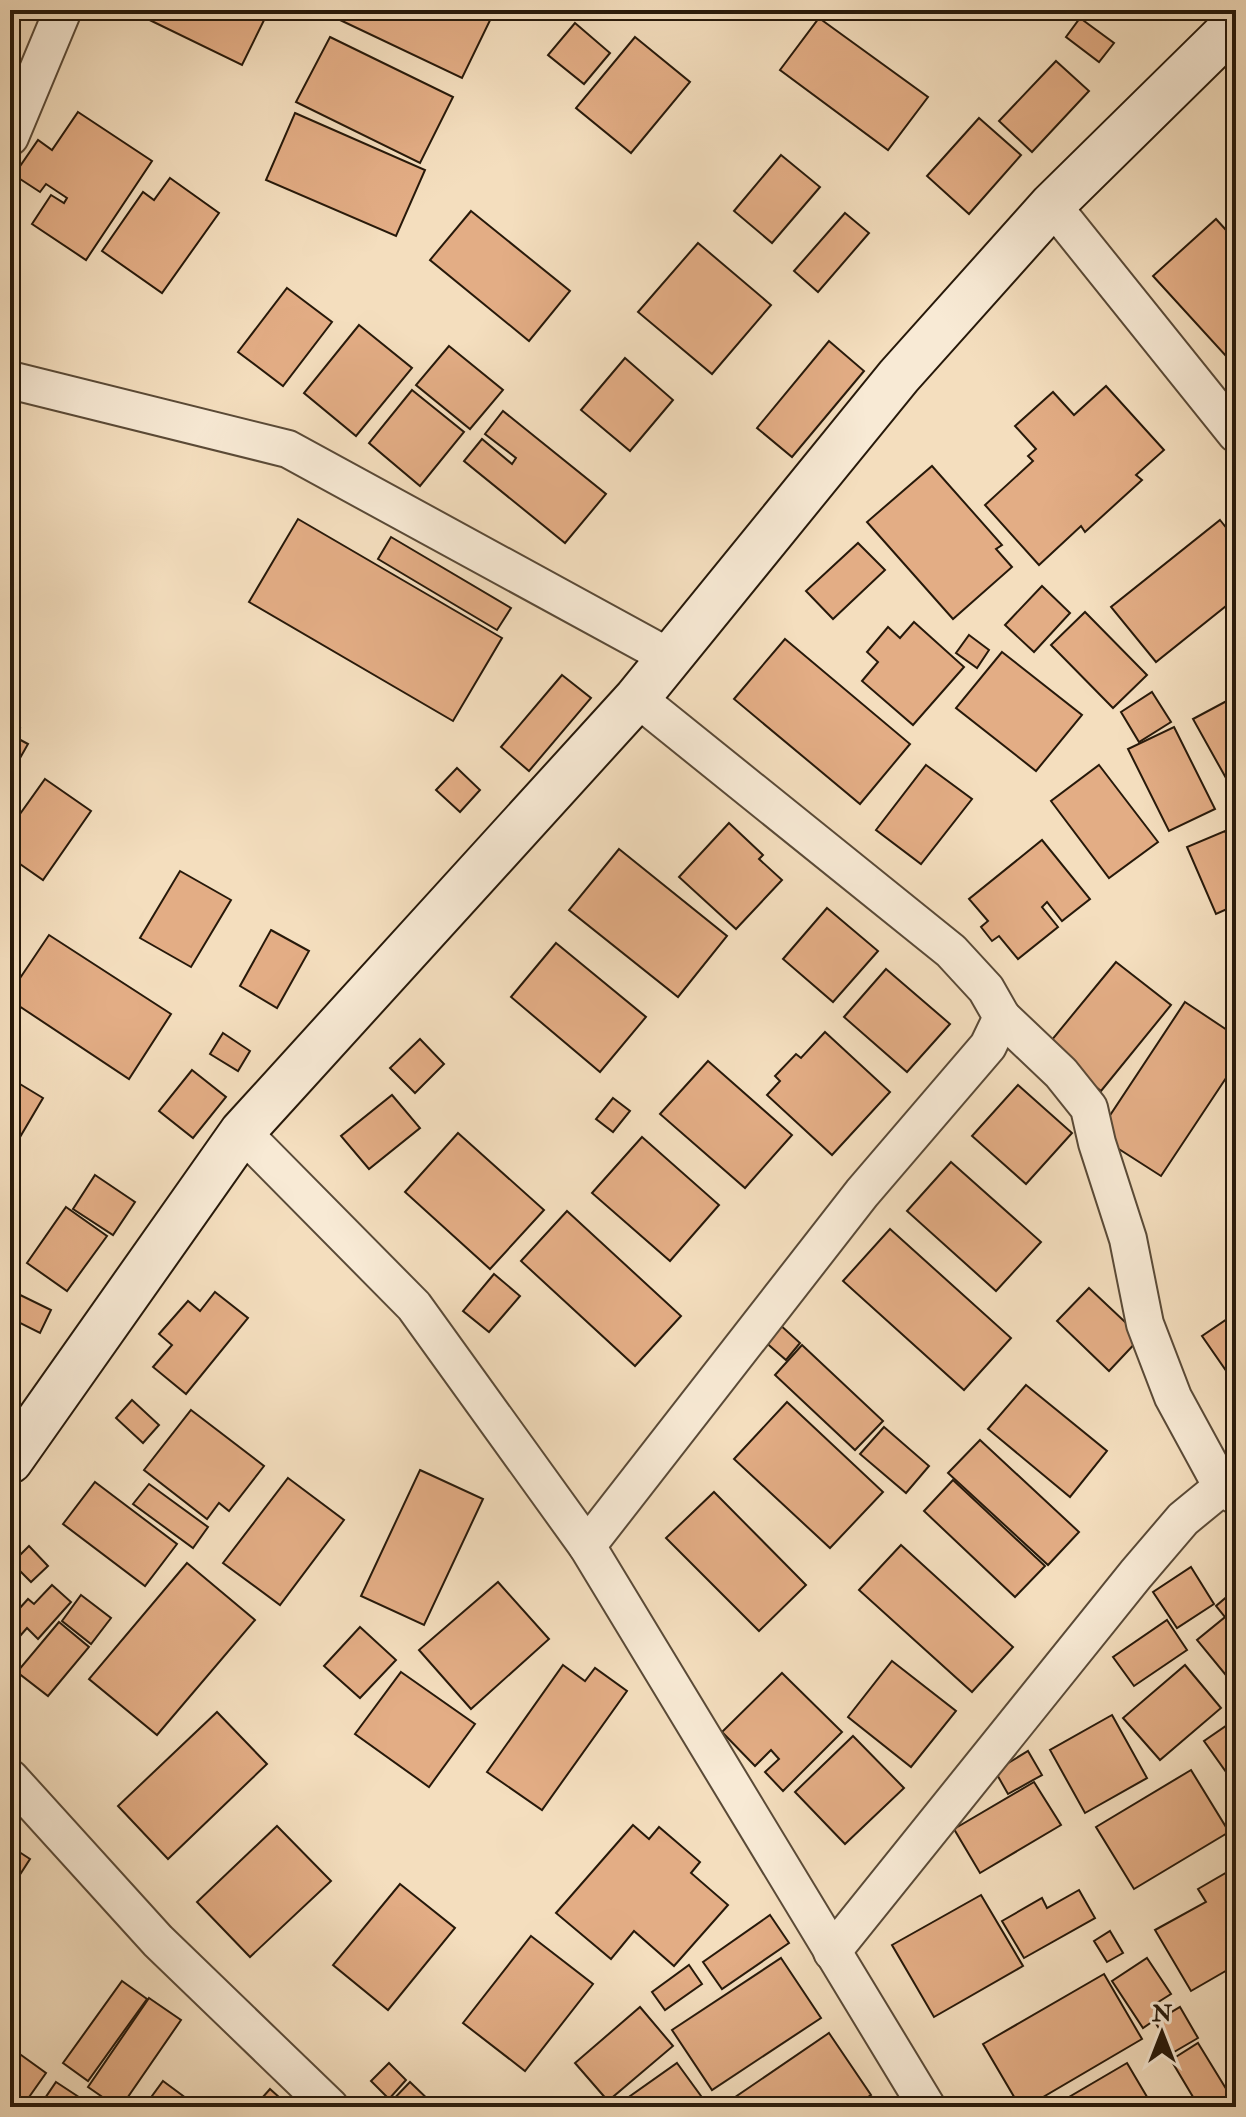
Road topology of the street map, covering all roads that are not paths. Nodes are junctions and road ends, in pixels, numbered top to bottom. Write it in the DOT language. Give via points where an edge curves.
graph roads {
  1 [pos="63,10"];
  2 [pos="1236,24"];
  3 [pos="10,137"];
  4 [pos="1052,205"];
  5 [pos="10,380"];
  6 [pos="1236,434"];
  7 [pos="669,657"];
  8 [pos="637,698"];
  9 [pos="1002,1017"];
  10 [pos="242,1132"];
  11 [pos="10,1461"];
  12 [pos="1229,1492"];
  13 [pos="587,1546"];
  14 [pos="10,1778"];
  15 [pos="832,1952"];
  16 [pos="330,2107"];
  17 [pos="927,2107"];
  1 -- 3 [label="street"];
  2 -- 4 [label="street"];
  4 -- 6 [label="street"];
  4 -- 7 [label="street" via="899,376"];
  5 -- 7 [label="street" via="288,449"];
  7 -- 8 [label="street"];
  8 -- 9 [label="street" via="951,951 986,989"];
  8 -- 10 [label="street"];
  9 -- 12 [label="street" via="1089,1108 1128,1239 1145,1324 1173,1397"];
  9 -- 13 [label="street" via="988,1046 862,1193"];
  10 -- 11 [label="street"];
  10 -- 13 [label="street" via="414,1306"];
  12 -- 15 [label="street" via="1183,1519"];
  13 -- 15 [label="street"];
  14 -- 16 [label="street" via="158,1941"];
  15 -- 17 [label="street"];
}
